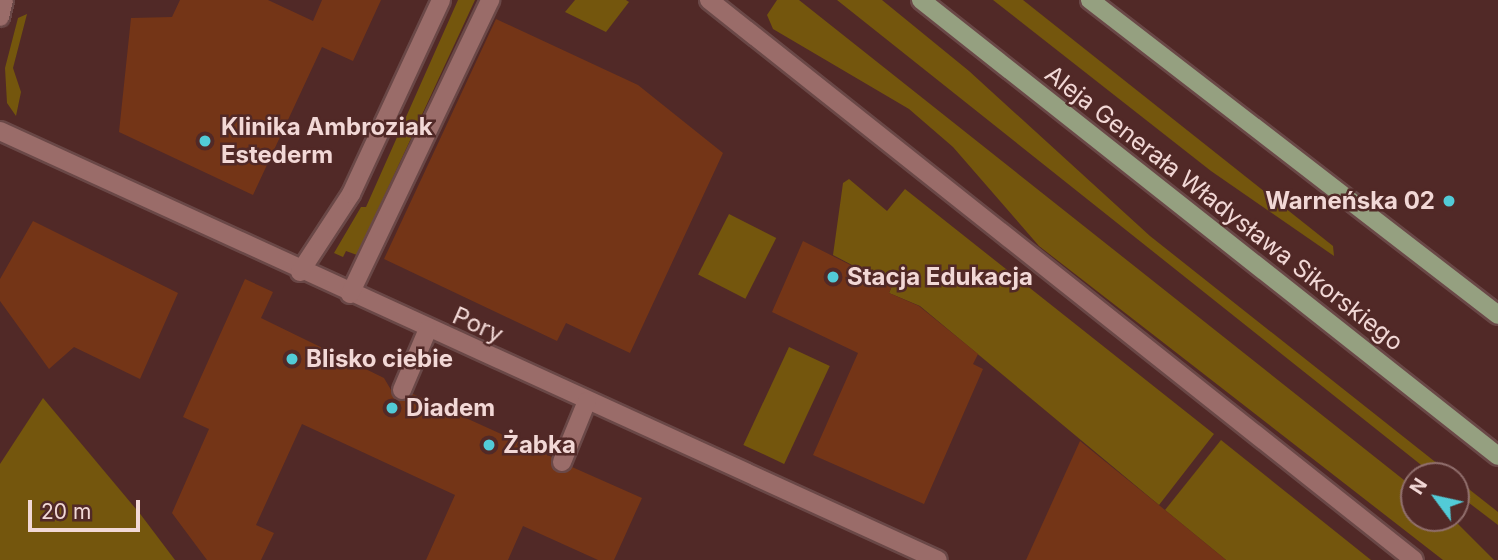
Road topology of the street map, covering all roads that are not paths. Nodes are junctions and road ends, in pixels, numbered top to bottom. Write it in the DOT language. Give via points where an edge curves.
graph roads {
  1 [pos="4,0"];
  2 [pos="441,0"];
  3 [pos="490,0"];
  4 [pos="709,0"];
  5 [pos="921,0"];
  6 [pos="1090,0"];
  7 [pos="0,18"];
  8 [pos="0,131"];
  9 [pos="300,272"];
  10 [pos="350,294"];
  11 [pos="1498,315"];
  12 [pos="428,329"];
  13 [pos="402,390"];
  14 [pos="587,401"];
  15 [pos="1498,456"];
  16 [pos="562,462"];
  17 [pos="938,560"];
  18 [pos="1414,560"];
  1 -- 7 [label="street"];
  2 -- 9 [label="street" via="351,194"];
  3 -- 10 [label="street"];
  4 -- 18 [label="street"];
  5 -- 15 [label="main road, Aleja Generała Władysława Sikorskiego"];
  6 -- 11 [label="main road"];
  8 -- 9 [label="street, Pory"];
  9 -- 10 [label="street, Pory"];
  10 -- 12 [label="street, Pory"];
  12 -- 13 [label="street"];
  12 -- 14 [label="street, Pory"];
  14 -- 16 [label="street"];
  14 -- 17 [label="street, Pory"];
}
